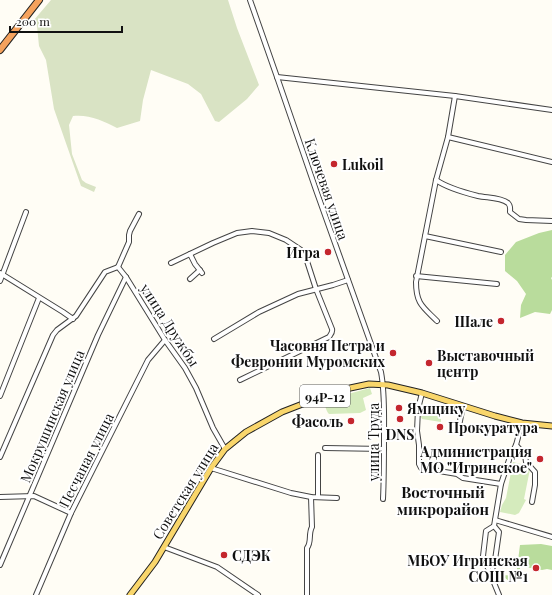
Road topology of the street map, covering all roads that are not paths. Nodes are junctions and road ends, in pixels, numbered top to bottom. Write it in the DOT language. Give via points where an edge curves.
graph roads {
  1 [pos="39,0"];
  2 [pos="250,0"];
  3 [pos="0,50"];
  4 [pos="277,77"];
  5 [pos="455,96"];
  6 [pos="552,110"];
  7 [pos="448,137"];
  8 [pos="552,162"];
  9 [pos="436,180"];
  10 [pos="26,212"];
  11 [pos="139,214"];
  12 [pos="552,221"];
  13 [pos="425,236"];
  14 [pos="501,252"];
  15 [pos="190,254"];
  16 [pos="171,263"];
  17 [pos="118,267"];
  18 [pos="1,274"];
  19 [pos="416,276"];
  20 [pos="126,277"];
  21 [pos="190,279"];
  22 [pos="348,280"];
  23 [pos="0,281"];
  24 [pos="497,284"];
  25 [pos="316,289"];
  26 [pos="39,298"];
  27 [pos="73,319"];
  28 [pos="438,321"];
  29 [pos="214,339"];
  30 [pos="165,340"];
  31 [pos="240,380"];
  32 [pos="384,385"];
  33 [pos="422,393"];
  34 [pos="0,396"];
  35 [pos="463,406"];
  36 [pos="522,423"];
  37 [pos="552,426"];
  38 [pos="458,431"];
  39 [pos="516,445"];
  40 [pos="325,448"];
  41 [pos="224,449"];
  42 [pos="384,449"];
  43 [pos="318,455"];
  44 [pos="0,457"];
  45 [pos="212,468"];
  46 [pos="501,484"];
  47 [pos="30,496"];
  48 [pos="0,497"];
  49 [pos="311,497"];
  50 [pos="318,497"];
  51 [pos="337,498"];
  52 [pos="383,499"];
  53 [pos="532,502"];
  54 [pos="71,513"];
  55 [pos="495,520"];
  56 [pos="494,526"];
  57 [pos="552,537"];
  58 [pos="164,547"];
  59 [pos="0,565"];
  60 [pos="491,573"];
  61 [pos="36,595"];
  62 [pos="130,595"];
  63 [pos="258,595"];
  64 [pos="307,595"];
  65 [pos="499,595"];
  1 -- 3 [label="highway"];
  2 -- 4 [label="street, Ключевая улица"];
  4 -- 5 [label="street"];
  4 -- 22 [label="street, Ключевая улица"];
  5 -- 6 [label="street"];
  5 -- 7 [label="street"];
  7 -- 8 [label="street"];
  7 -- 9 [label="street"];
  9 -- 12 [label="street" via="478,196 498,199 508,204 510,212 518,219"];
  9 -- 13 [label="street"];
  10 -- 18 [label="street"];
  11 -- 17 [label="street" via="130,231"];
  13 -- 14 [label="street"];
  13 -- 19 [label="street"];
  15 -- 16 [label="street"];
  15 -- 21 [label="street" via="201,272"];
  15 -- 25 [label="street" via="237,233 268,233 286,240 301,250"];
  17 -- 20 [label="street, улица Дружбы"];
  17 -- 27 [label="street" via="105,272"];
  18 -- 23 [label="street"];
  18 -- 26 [label="street"];
  19 -- 24 [label="street"];
  19 -- 28 [label="street" via="416,291 420,303"];
  20 -- 30 [label="street, улица Дружбы"];
  20 -- 47 [label="street, Мокрушинская улица" via="98,335"];
  22 -- 25 [label="street"];
  22 -- 32 [label="street, Ключевая улица"];
  25 -- 29 [label="street" via="298,294 259,312"];
  25 -- 31 [label="street" via="332,332 329,337"];
  26 -- 27 [label="street"];
  26 -- 34 [label="street"];
  27 -- 44 [label="street" via="53,335"];
  30 -- 41 [label="street, улица Дружбы" via="196,388"];
  30 -- 54 [label="street, Песчаная улица" via="148,360"];
  32 -- 33 [label="main road, Советская улица / 94Р-12"];
  32 -- 41 [label="main road, Советская улица / 94Р-12" via="369,384 336,391 282,412 246,432"];
  32 -- 42 [label="street, улица Труда"];
  33 -- 35 [label="main road, Советская улица / 94Р-12"];
  33 -- 46 [label="street" via="418,408 421,468"];
  35 -- 36 [label="main road, Советская улица / 94Р-12"];
  35 -- 38 [label="street"];
  36 -- 37 [label="main road, Советская улица / 94Р-12"];
  36 -- 39 [label="street"];
  39 -- 46 [label="street"];
  39 -- 53 [label="street" via="535,472"];
  40 -- 42 [label="street"];
  41 -- 45 [label="main road, Советская улица / 94Р-12"];
  42 -- 52 [label="street, улица Труда"];
  43 -- 50 [label="street"];
  45 -- 49 [label="street"];
  45 -- 58 [label="main road, Советская улица / 94Р-12"];
  46 -- 55 [label="street"];
  47 -- 48 [label="street"];
  47 -- 54 [label="street"];
  47 -- 59 [label="street, Мокрушинская улица"];
  49 -- 50 [label="street"];
  49 -- 64 [label="street" via="312,527 309,531"];
  50 -- 51 [label="street"];
  54 -- 61 [label="street, Песчаная улица"];
  55 -- 56 [label="street"];
  55 -- 57 [label="street"];
  56 -- 60 [label="street" via="499,532"];
  56 -- 60 [label="street" via="486,531 483,556"];
  58 -- 62 [label="main road, Советская улица / 94Р-12"];
  58 -- 63 [label="street" via="217,567"];
  60 -- 65 [label="street"];
}
